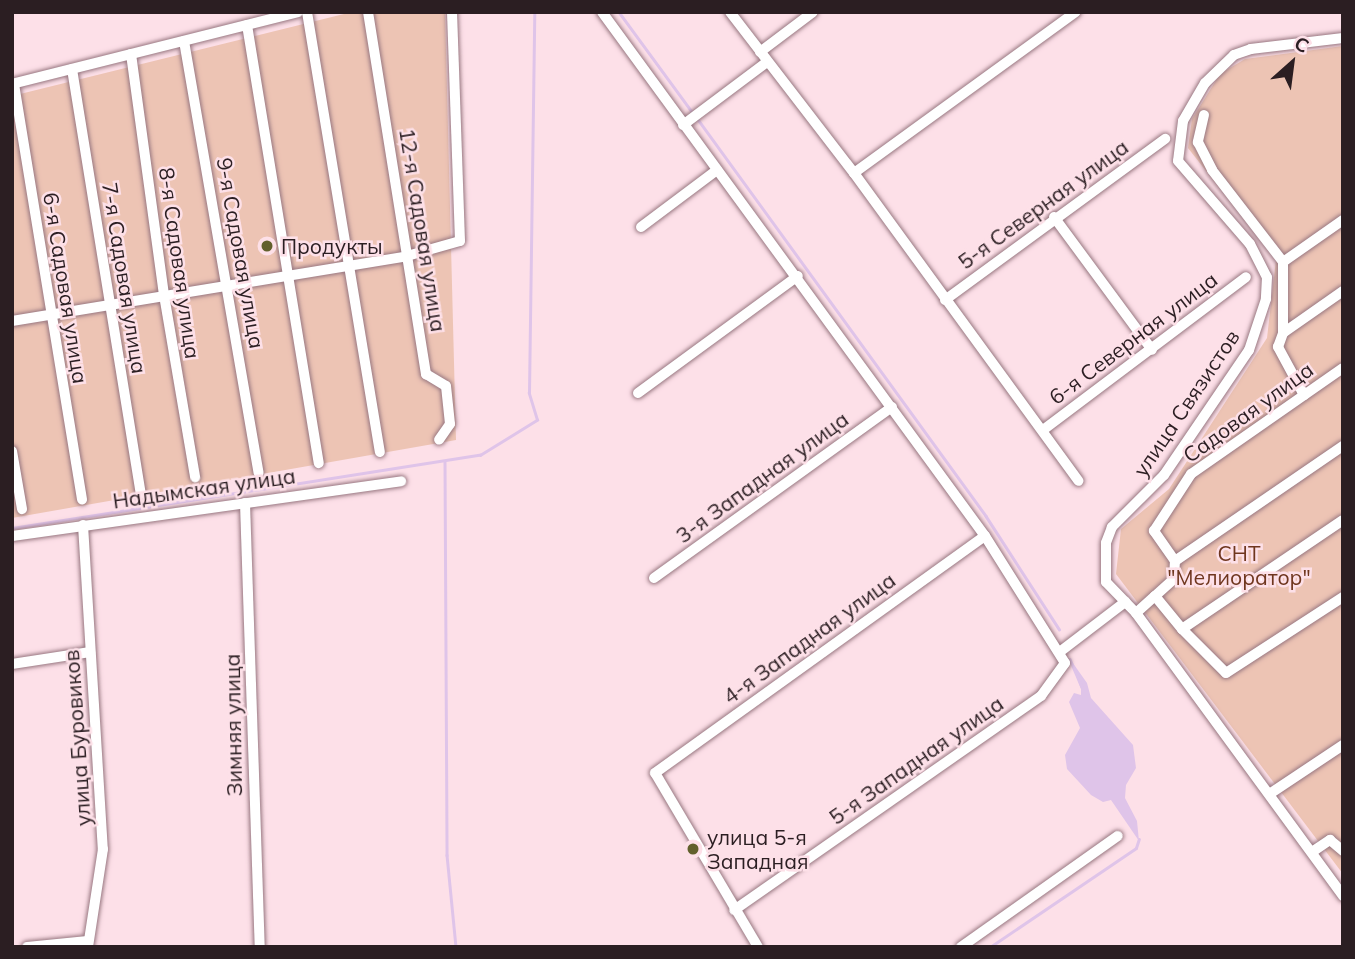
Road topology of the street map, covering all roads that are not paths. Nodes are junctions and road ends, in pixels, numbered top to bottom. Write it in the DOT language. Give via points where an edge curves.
graph roads {
  1 [pos="298,12"];
  2 [pos="307,12"];
  3 [pos="368,12"];
  4 [pos="452,12"];
  5 [pos="602,12"];
  6 [pos="730,12"];
  7 [pos="813,12"];
  8 [pos="1076,12"];
  9 [pos="247,25"];
  10 [pos="1343,38"];
  11 [pos="184,41"];
  12 [pos="760,52"];
  13 [pos="131,54"];
  14 [pos="767,62"];
  15 [pos="72,69"];
  16 [pos="13,84"];
  17 [pos="1205,115"];
  18 [pos="684,125"];
  19 [pos="1165,139"];
  20 [pos="717,170"];
  21 [pos="854,173"];
  22 [pos="1054,217"];
  23 [pos="1343,220"];
  24 [pos="641,227"];
  25 [pos="407,257"];
  26 [pos="1283,262"];
  27 [pos="348,266"];
  28 [pos="289,276"];
  29 [pos="798,276"];
  30 [pos="1246,277"];
  31 [pos="228,285"];
  32 [pos="1343,292"];
  33 [pos="164,295"];
  34 [pos="945,300"];
  35 [pos="110,305"];
  36 [pos="50,315"];
  37 [pos="12,321"];
  38 [pos="1283,332"];
  39 [pos="1152,350"];
  40 [pos="1343,368"];
  41 [pos="638,393"];
  42 [pos="1304,395"];
  43 [pos="892,407"];
  44 [pos="1043,430"];
  45 [pos="439,440"];
  46 [pos="1343,446"];
  47 [pos="12,450"];
  48 [pos="380,452"];
  49 [pos="319,463"];
  50 [pos="259,472"];
  51 [pos="195,477"];
  52 [pos="401,481"];
  53 [pos="1079,481"];
  54 [pos="141,493"];
  55 [pos="82,499"];
  56 [pos="245,503"];
  57 [pos="22,509"];
  58 [pos="1343,520"];
  59 [pos="83,525"];
  60 [pos="12,536"];
  61 [pos="985,536"];
  62 [pos="1175,561"];
  63 [pos="654,578"];
  64 [pos="1155,596"];
  65 [pos="1343,597"];
  66 [pos="1125,603"];
  67 [pos="1136,613"];
  68 [pos="1182,629"];
  69 [pos="1061,651"];
  70 [pos="90,652"];
  71 [pos="12,664"];
  72 [pos="1343,745"];
  73 [pos="1271,793"];
  74 [pos="1118,836"];
  75 [pos="1312,852"];
  76 [pos="1342,852"];
  77 [pos="1343,896"];
  78 [pos="734,910"];
  79 [pos="88,944"];
  80 [pos="27,947"];
  81 [pos="260,947"];
  82 [pos="758,947"];
  83 [pos="961,947"];
  1 -- 9 [label="street"];
  2 -- 27 [label="street"];
  3 -- 25 [label="street, 12-я Садовая улица"];
  4 -- 25 [label="street" via="460,240"];
  5 -- 18 [label="street"];
  6 -- 12 [label="street"];
  7 -- 12 [label="street"];
  8 -- 21 [label="street"];
  9 -- 11 [label="street"];
  9 -- 28 [label="street"];
  10 -- 66 [label="street, улица Связистов" via="1234,55 1205,83 1183,121 1178,160 1250,244 1267,277 1266,299 1251,346 1164,475 1112,527 1106,543 1106,582"];
  11 -- 13 [label="street"];
  11 -- 31 [label="street, 9-я Садовая улица"];
  12 -- 14 [label="street"];
  13 -- 15 [label="street"];
  13 -- 33 [label="street, 8-я Садовая улица"];
  14 -- 18 [label="street"];
  14 -- 21 [label="street"];
  15 -- 16 [label="street"];
  15 -- 35 [label="street, 7-я Садовая улица"];
  16 -- 36 [label="street, 6-я Садовая улица"];
  17 -- 26 [label="street" via="1198,142 1212,170"];
  18 -- 20 [label="street"];
  19 -- 22 [label="street, 5-я Северная улица"];
  20 -- 24 [label="street"];
  20 -- 29 [label="street"];
  21 -- 34 [label="street"];
  22 -- 34 [label="street, 5-я Северная улица"];
  22 -- 39 [label="street"];
  23 -- 26 [label="street"];
  25 -- 27 [label="street"];
  25 -- 45 [label="street, 12-я Садовая улица" via="426,374 446,386 450,425"];
  26 -- 38 [label="street"];
  27 -- 28 [label="street"];
  27 -- 48 [label="street"];
  28 -- 31 [label="street"];
  28 -- 49 [label="street"];
  29 -- 41 [label="street"];
  29 -- 43 [label="street"];
  30 -- 39 [label="street, 6-я Северная улица"];
  31 -- 33 [label="street"];
  31 -- 50 [label="street, 9-я Садовая улица"];
  32 -- 38 [label="street"];
  33 -- 35 [label="street"];
  33 -- 51 [label="street, 8-я Садовая улица"];
  34 -- 44 [label="street"];
  35 -- 36 [label="street"];
  35 -- 54 [label="street, 7-я Садовая улица"];
  36 -- 37 [label="street"];
  36 -- 55 [label="street, 6-я Садовая улица"];
  38 -- 42 [label="street" via="1278,347"];
  39 -- 44 [label="street, 6-я Северная улица"];
  40 -- 42 [label="street, Садовая улица"];
  42 -- 62 [label="street, Садовая улица" via="1191,474 1154,531"];
  43 -- 61 [label="street"];
  43 -- 63 [label="street, 3-я Западная улица"];
  44 -- 53 [label="street"];
  46 -- 62 [label="street"];
  47 -- 57 [label="street"];
  52 -- 56 [label="street, Надымская улица"];
  56 -- 59 [label="street, Надымская улица"];
  56 -- 81 [label="street, Зимняя улица"];
  58 -- 68 [label="street"];
  59 -- 60 [label="street, Надымская улица"];
  59 -- 70 [label="street, улица Буровиков"];
  61 -- 69 [label="street"];
  61 -- 78 [label="street, 4-я Западная улица" via="655,773"];
  62 -- 64 [label="street" via="1174,579"];
  64 -- 67 [label="street"];
  64 -- 68 [label="street"];
  65 -- 68 [label="street" via="1226,673"];
  66 -- 67 [label="street"];
  66 -- 69 [label="street"];
  67 -- 73 [label="street"];
  69 -- 78 [label="street, 5-я Западная улица" via="1065,663 1041,696"];
  70 -- 71 [label="street"];
  70 -- 79 [label="street, улица Буровиков" via="101,755 103,849"];
  72 -- 73 [label="street"];
  73 -- 75 [label="street"];
  74 -- 83 [label="street"];
  75 -- 76 [label="street" via="1330,840"];
  75 -- 77 [label="street"];
  78 -- 82 [label="street"];
  79 -- 80 [label="street"];
}
